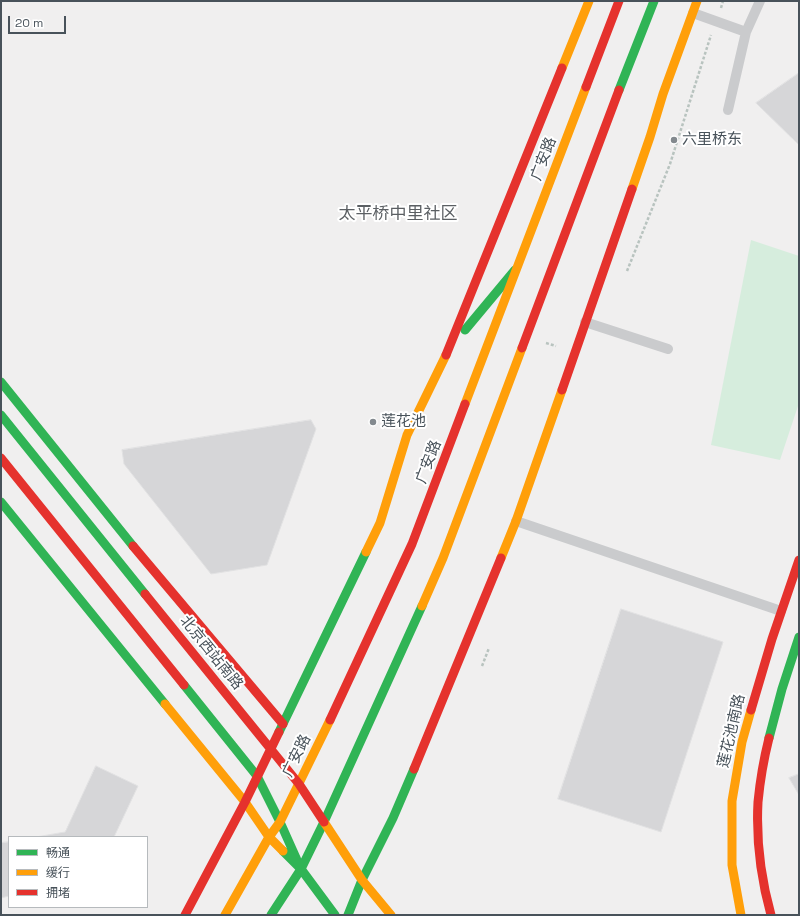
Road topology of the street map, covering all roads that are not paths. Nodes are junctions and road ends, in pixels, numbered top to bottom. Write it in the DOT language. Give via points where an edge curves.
graph roads {
  1 [pos="589,1"];
  2 [pos="619,1"];
  3 [pos="654,1"];
  4 [pos="697,1"];
  5 [pos="760,1"];
  6 [pos="693,13"];
  7 [pos="746,32"];
  8 [pos="728,110"];
  9 [pos="519,266"];
  10 [pos="585,322"];
  11 [pos="452,344"];
  12 [pos="668,349"];
  13 [pos="1,382"];
  14 [pos="1,415"];
  15 [pos="1,458"];
  16 [pos="1,502"];
  17 [pos="516,521"];
  18 [pos="799,560"];
  19 [pos="781,611"];
  20 [pos="799,637"];
  21 [pos="283,724"];
  22 [pos="271,750"];
  23 [pos="257,776"];
  24 [pos="298,784"];
  25 [pos="245,802"];
  26 [pos="280,822"];
  27 [pos="324,822"];
  28 [pos="269,837"];
  29 [pos="301,869"];
  30 [pos="362,880"];
  31 [pos="185,915"];
  32 [pos="225,915"];
  33 [pos="271,915"];
  34 [pos="335,915"];
  35 [pos="348,915"];
  36 [pos="390,915"];
  37 [pos="741,915"];
  38 [pos="771,915"];
  1 -- 11 [label="main road, 广安路"];
  2 -- 9 [label="main road, 广安路"];
  3 -- 27 [label="main road" via="443,558"];
  4 -- 6 [label="main road"];
  5 -- 7 [label="lane"];
  6 -- 7 [label="lane"];
  6 -- 10 [label="main road"];
  7 -- 8 [label="lane"];
  9 -- 11 [label="main road"];
  9 -- 24 [label="main road, 广安路" via="412,544 352,675"];
  10 -- 12 [label="lane"];
  10 -- 17 [label="main road"];
  11 -- 21 [label="main road, 广安路" via="407,435 380,523"];
  13 -- 21 [label="main road, 北京西站南路" via="141,556"];
  14 -- 22 [label="main road, 北京西站南路"];
  15 -- 23 [label="main road"];
  16 -- 25 [label="main road"];
  17 -- 19 [label="lane"];
  17 -- 30 [label="main road" via="393,818"];
  18 -- 19 [label="main road, 莲花池南路"];
  19 -- 37 [label="main road, 莲花池南路" via="742,742 732,800 732,865"];
  20 -- 38 [label="main road" via="771,724 758,806 760,862"];
  21 -- 22 [label="main road, 广安路"];
  22 -- 23 [label="main road, 广安路"];
  22 -- 24 [label="main road, 北京西站南路"];
  23 -- 25 [label="main road, 广安路"];
  23 -- 26 [label="main road"];
  24 -- 26 [label="main road, 广安路"];
  24 -- 27 [label="main road, 北京西站南路"];
  25 -- 28 [label="main road"];
  25 -- 31 [label="main road, 广安路"];
  26 -- 28 [label="main road, 广安路"];
  26 -- 29 [label="main road"];
  27 -- 29 [label="main road"];
  27 -- 30 [label="main road, 北京西站南路"];
  28 -- 29 [label="main road"];
  28 -- 32 [label="main road, 广安路"];
  29 -- 33 [label="main road"];
  29 -- 34 [label="main road"];
  30 -- 35 [label="main road"];
  30 -- 36 [label="main road, 北京西站南路"];
}
